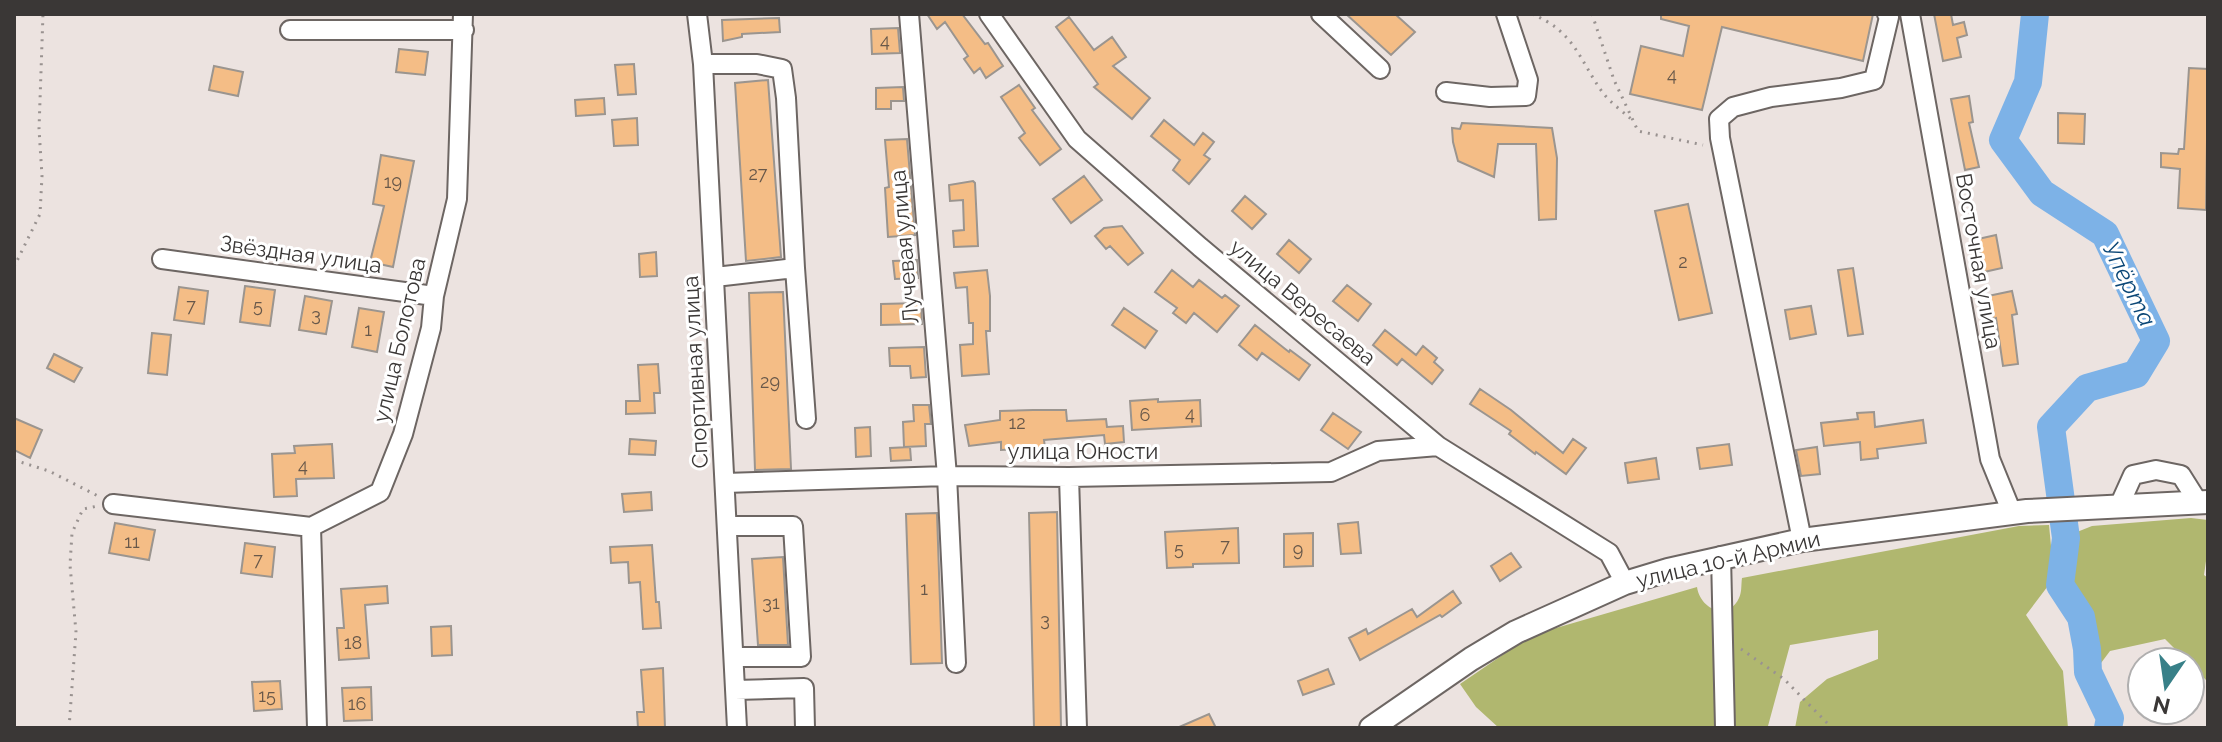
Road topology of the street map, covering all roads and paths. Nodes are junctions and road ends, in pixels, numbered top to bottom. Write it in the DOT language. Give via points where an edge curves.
graph roads {
  1 [pos="43,14"];
  2 [pos="697,14"];
  3 [pos="909,14"];
  4 [pos="989,14"];
  5 [pos="1321,14"];
  6 [pos="1506,14"];
  7 [pos="1532,14"];
  8 [pos="1592,14"];
  9 [pos="1887,14"];
  10 [pos="1910,14"];
  11 [pos="464,22"];
  12 [pos="290,30"];
  13 [pos="703,64"];
  14 [pos="1380,69"];
  15 [pos="1446,92"];
  16 [pos="1633,120"];
  17 [pos="1721,144"];
  18 [pos="162,259"];
  19 [pos="14,267"];
  20 [pos="795,268"];
  21 [pos="715,277"];
  22 [pos="434,296"];
  23 [pos="806,419"];
  24 [pos="1438,446"];
  25 [pos="14,460"];
  26 [pos="947,476"];
  27 [pos="1069,477"];
  28 [pos="725,483"];
  29 [pos="2203,502"];
  30 [pos="113,504"];
  31 [pos="2114,506"];
  32 [pos="2020,512"];
  33 [pos="727,526"];
  34 [pos="311,527"];
  35 [pos="1802,540"];
  36 [pos="1721,556"];
  37 [pos="1625,583"];
  38 [pos="1723,637"];
  39 [pos="734,657"];
  40 [pos="956,663"];
  41 [pos="735,690"];
  42 [pos="1381,725"];
  43 [pos="69,728"];
  44 [pos="317,728"];
  45 [pos="737,728"];
  46 [pos="805,728"];
  47 [pos="1077,728"];
  48 [pos="1725,728"];
  49 [pos="1832,728"];
  1 -- 19 [label="path" via="40,214"];
  2 -- 13 [label="street, Спортивная улица"];
  3 -- 26 [label="street, Лучевая улица"];
  4 -- 24 [label="street, улица Вересаева" via="1077,139"];
  5 -- 14 [label="street"];
  6 -- 15 [label="street" via="1528,80 1526,96"];
  7 -- 16 [label="path" via="1553,23 1572,41 1604,94"];
  8 -- 16 [label="path"];
  9 -- 17 [label="street" via="1874,80 1733,107 1719,119"];
  10 -- 32 [label="street, Восточная улица" via="1990,459"];
  11 -- 12 [label="street"];
  11 -- 22 [label="street, улица Болотова" via="457,199"];
  13 -- 20 [label="street" via="782,69"];
  13 -- 21 [label="street, Спортивная улица"];
  16 -- 17 [label="path" via="1638,131"];
  17 -- 35 [label="street"];
  18 -- 22 [label="street, Звёздная улица"];
  20 -- 21 [label="street"];
  20 -- 23 [label="street"];
  21 -- 28 [label="street, Спортивная улица"];
  22 -- 34 [label="street, улица Болотова" via="431,328 403,434 380,492"];
  24 -- 27 [label="street, улица Юности" via="1378,451 1331,472"];
  24 -- 37 [label="street, улица Вересаева" via="1609,553"];
  25 -- 30 [label="path" via="49,471"];
  26 -- 27 [label="street, улица Юности"];
  26 -- 28 [label="street, улица Юности"];
  26 -- 40 [label="street, Лучевая улица"];
  27 -- 47 [label="street"];
  28 -- 33 [label="street, Спортивная улица"];
  29 -- 31 [label="main road"];
  29 -- 31 [label="street" via="2181,475 2156,470 2133,475"];
  30 -- 34 [label="street"];
  30 -- 43 [label="path" via="83,509 72,533 76,632"];
  31 -- 32 [label="main road, улица 10-й Армии"];
  32 -- 35 [label="main road, улица 10-й Армии"];
  33 -- 39 [label="street, Спортивная улица"];
  33 -- 39 [label="street" via="793,526 801,657"];
  34 -- 44 [label="street"];
  35 -- 36 [label="main road, улица 10-й Армии"];
  36 -- 37 [label="main road, улица 10-й Армии"];
  36 -- 38 [label="street"];
  37 -- 42 [label="main road, улица 10-й Армии" via="1516,632"];
  38 -- 48 [label="street"];
  38 -- 49 [label="path" via="1784,679"];
  39 -- 41 [label="street, Спортивная улица"];
  41 -- 45 [label="street, Спортивная улица"];
  41 -- 46 [label="street" via="804,688"];
}
